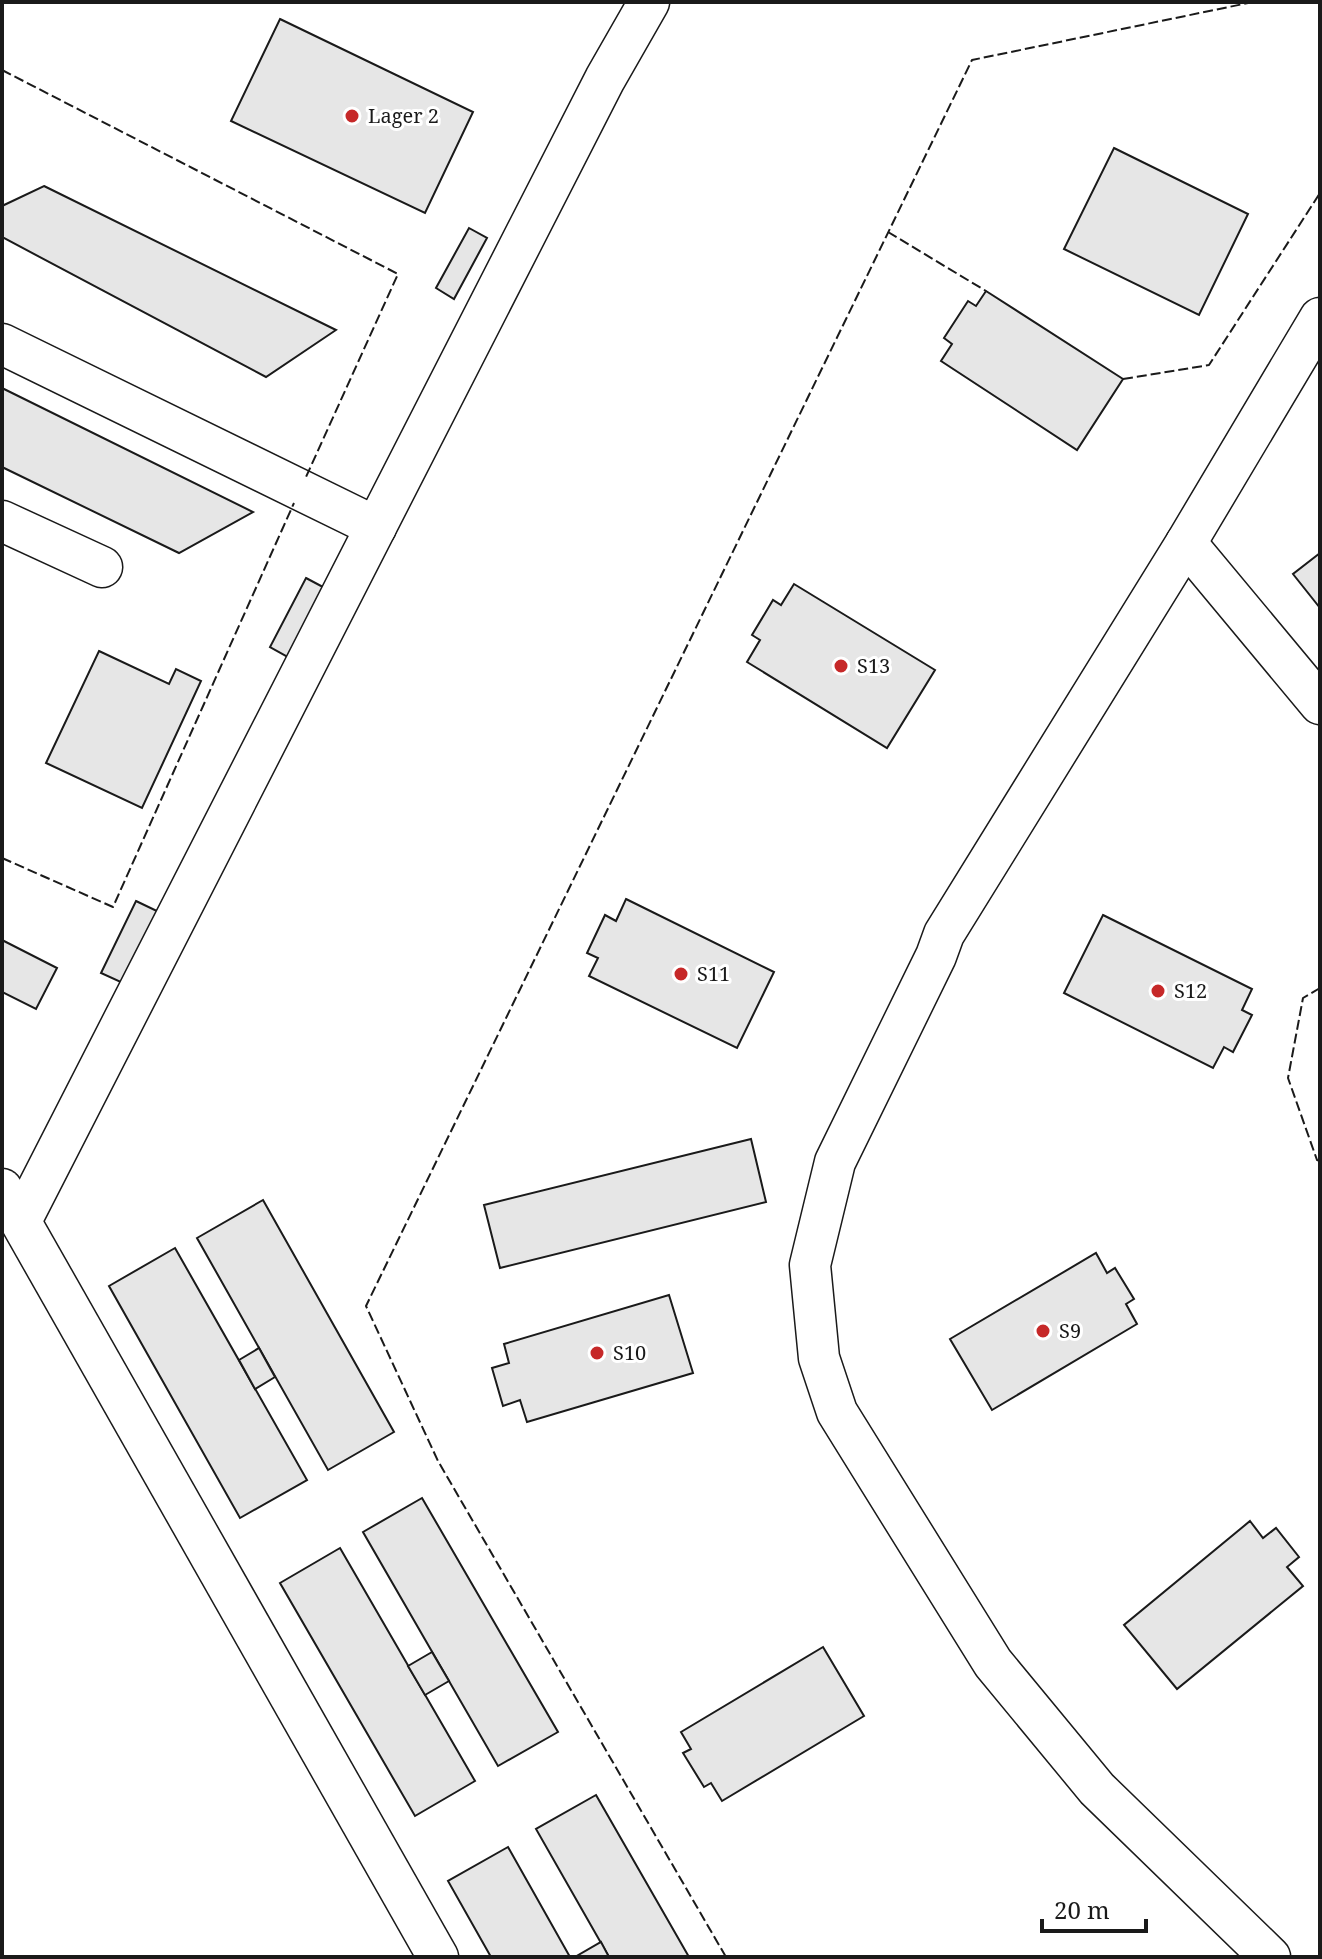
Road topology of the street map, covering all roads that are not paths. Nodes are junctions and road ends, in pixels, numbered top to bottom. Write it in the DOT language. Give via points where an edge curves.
graph roads {
  1 [pos="649,2"];
  2 [pos="1320,318"];
  3 [pos="2,344"];
  4 [pos="2,521"];
  5 [pos="376,527"];
  6 [pos="1186,543"];
  7 [pos="102,567"];
  8 [pos="1320,704"];
  9 [pos="12,1205"];
  10 [pos="438,1957"];
  11 [pos="1270,1957"];
  1 -- 5 [label="lane"];
  2 -- 6 [label="lane"];
  3 -- 5 [label="lane"];
  4 -- 7 [label="lane"];
  5 -- 9 [label="lane"];
  6 -- 8 [label="lane"];
  6 -- 11 [label="lane" via="944,934 835,1162 810,1265 819,1358 837,1412 993,1663 1097,1789"];
  9 -- 10 [label="lane"];
}
